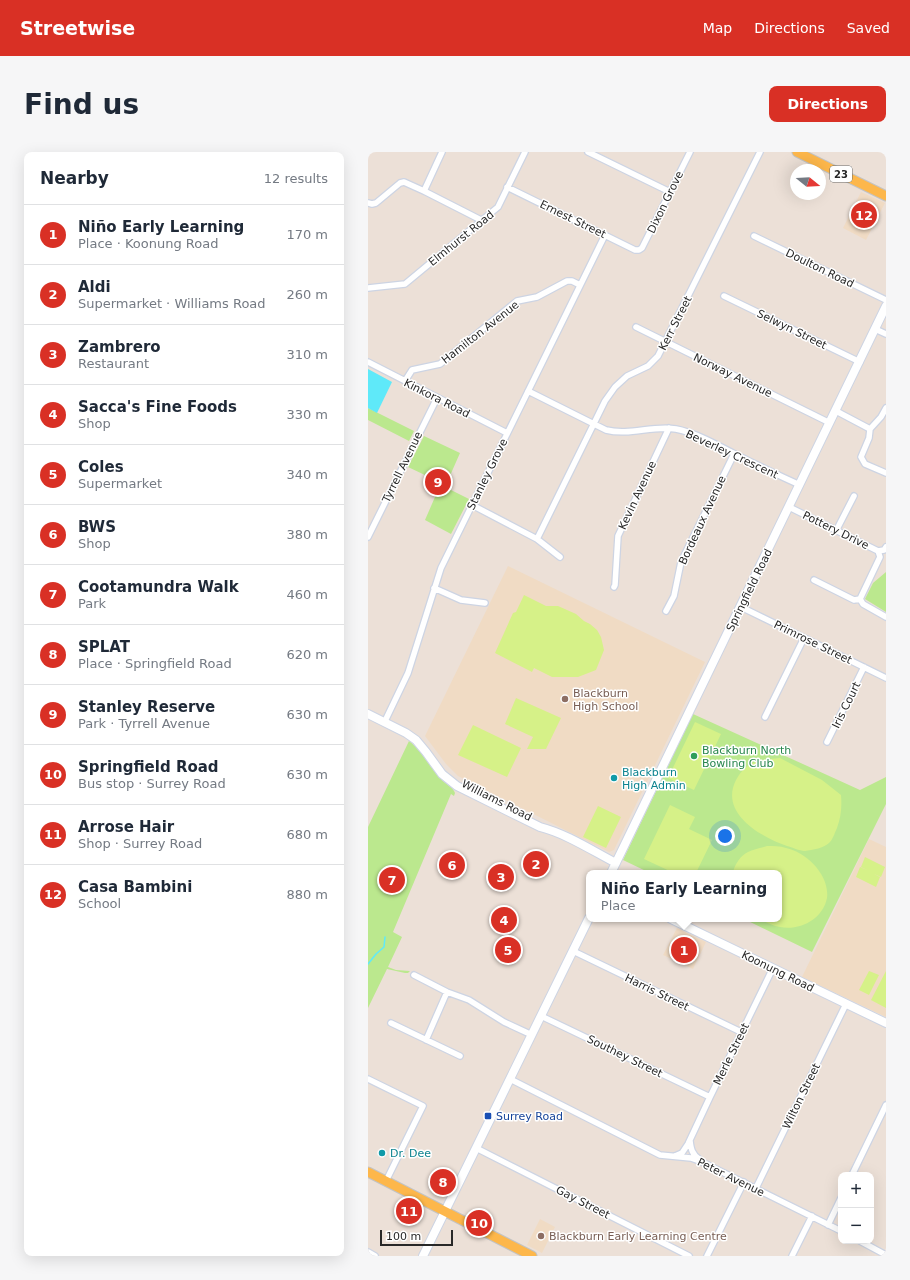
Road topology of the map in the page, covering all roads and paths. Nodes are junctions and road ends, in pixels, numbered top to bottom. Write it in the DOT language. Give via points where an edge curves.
graph roads {
  1 [pos="442,152"];
  2 [pos="525,152"];
  3 [pos="588,152"];
  4 [pos="690,152"];
  5 [pos="760,152"];
  6 [pos="802,153"];
  7 [pos="507,187"];
  8 [pos="424,190"];
  9 [pos="670,192"];
  10 [pos="886,196"];
  11 [pos="368,203"];
  12 [pos="481,220"];
  13 [pos="605,235"];
  14 [pos="754,236"];
  15 [pos="639,250"];
  16 [pos="580,285"];
  17 [pos="368,288"];
  18 [pos="724,296"];
  19 [pos="886,300"];
  20 [pos="886,306"];
  21 [pos="636,327"];
  22 [pos="875,329"];
  23 [pos="886,334"];
  24 [pos="666,342"];
  25 [pos="368,362"];
  26 [pos="860,362"];
  27 [pos="406,382"];
  28 [pos="528,391"];
  29 [pos="437,398"];
  30 [pos="886,408"];
  31 [pos="836,411"];
  32 [pos="830,423"];
  33 [pos="594,424"];
  34 [pos="668,428"];
  35 [pos="870,429"];
  36 [pos="507,433"];
  37 [pos="734,454"];
  38 [pos="886,473"];
  39 [pos="800,485"];
  40 [pos="854,496"];
  41 [pos="472,505"];
  42 [pos="789,507"];
  43 [pos="836,531"];
  44 [pos="368,537"];
  45 [pos="537,539"];
  46 [pos="886,547"];
  47 [pos="878,551"];
  48 [pos="560,557"];
  49 [pos="814,580"];
  50 [pos="614,587"];
  51 [pos="434,588"];
  52 [pos="860,599"];
  53 [pos="484,602"];
  54 [pos="741,607"];
  55 [pos="666,611"];
  56 [pos="886,617"];
  57 [pos="804,638"];
  58 [pos="864,667"];
  59 [pos="886,678"];
  60 [pos="372,714"];
  61 [pos="765,717"];
  62 [pos="385,721"];
  63 [pos="827,742"];
  64 [pos="616,863"];
  65 [pos="612,870"];
  66 [pos="587,922"];
  67 [pos="676,922"];
  68 [pos="573,951"];
  69 [pos="773,968"];
  70 [pos="414,975"];
  71 [pos="447,992"];
  72 [pos="846,1004"];
  73 [pos="541,1016"];
  74 [pos="391,1023"];
  75 [pos="886,1023"];
  76 [pos="741,1032"];
  77 [pos="532,1035"];
  78 [pos="426,1040"];
  79 [pos="460,1056"];
  80 [pos="368,1079"];
  81 [pos="510,1079"];
  82 [pos="710,1097"];
  83 [pos="886,1104"];
  84 [pos="690,1140"];
  85 [pos="476,1148"];
  86 [pos="674,1156"];
  87 [pos="702,1162"];
  88 [pos="368,1172"];
  89 [pos="853,1172"];
  90 [pos="386,1181"];
  91 [pos="744,1182"];
  92 [pos="756,1188"];
  93 [pos="838,1204"];
  94 [pos="445,1211"];
  95 [pos="812,1216"];
  96 [pos="828,1225"];
  97 [pos="838,1230"];
  98 [pos="866,1244"];
  99 [pos="368,1252"];
  100 [pos="886,1255"];
  101 [pos="375,1256"];
  102 [pos="423,1256"];
  103 [pos="532,1256"];
  104 [pos="689,1256"];
  105 [pos="707,1256"];
  106 [pos="792,1256"];
  1 -- 8 [label="street"];
  2 -- 7 [label="street, Elmhurst Road"];
  3 -- 9 [label="street"];
  4 -- 9 [label="street, Dixon Grove"];
  5 -- 24 [label="street, Kerr Street"];
  6 -- 10 [label="main road, 23"];
  7 -- 12 [label="street, Elmhurst Road" via="498,207"];
  7 -- 13 [label="street, Ernest Street"];
  8 -- 11 [label="street" via="404,182 376,204"];
  8 -- 12 [label="street"];
  9 -- 15 [label="street, Dixon Grove"];
  12 -- 17 [label="street, Elmhurst Road" via="405,284"];
  13 -- 15 [label="street, Ernest Street"];
  13 -- 16 [label="street, Stanley Grove"];
  14 -- 19 [label="street, Doulton Road"];
  16 -- 27 [label="street, Hamilton Avenue" via="567,281 537,297 517,301 440,364 412,370"];
  16 -- 28 [label="street, Stanley Grove"];
  18 -- 26 [label="street, Selwyn Street"];
  20 -- 22 [label="main road, Springfield Road"];
  21 -- 24 [label="street, Norway Avenue"];
  22 -- 23 [label="street"];
  22 -- 26 [label="main road, Springfield Road"];
  24 -- 32 [label="street, Norway Avenue"];
  24 -- 33 [label="street, Kerr Street" via="648,366 627,376 615,387"];
  25 -- 27 [label="street, Kinkora Road"];
  26 -- 31 [label="main road, Springfield Road"];
  27 -- 29 [label="street, Kinkora Road"];
  28 -- 33 [label="street, Beverley Crescent"];
  28 -- 36 [label="street, Stanley Grove"];
  29 -- 36 [label="street, Kinkora Road"];
  29 -- 44 [label="street, Tyrrell Avenue"];
  30 -- 35 [label="street"];
  31 -- 32 [label="main road, Springfield Road"];
  31 -- 35 [label="street"];
  32 -- 39 [label="main road, Springfield Road"];
  33 -- 34 [label="street, Beverley Crescent" via="616,433"];
  33 -- 45 [label="street, Kerr Street"];
  34 -- 37 [label="street, Beverley Crescent" via="696,435"];
  34 -- 50 [label="street, Kevin Avenue" via="618,536"];
  35 -- 38 [label="street" via="861,457 865,464"];
  36 -- 41 [label="street, Stanley Grove"];
  37 -- 39 [label="street, Beverley Crescent"];
  37 -- 55 [label="street, Bordeaux Avenue" via="681,562 674,596"];
  39 -- 42 [label="main road, Springfield Road"];
  40 -- 43 [label="street"];
  41 -- 45 [label="street"];
  41 -- 51 [label="street, Stanley Grove"];
  42 -- 43 [label="street, Pottery Drive"];
  42 -- 54 [label="main road, Springfield Road"];
  43 -- 47 [label="street, Pottery Drive"];
  45 -- 48 [label="street"];
  46 -- 47 [label="street"];
  47 -- 52 [label="street, Pottery Drive" via="880,557"];
  49 -- 52 [label="street" via="854,600"];
  51 -- 53 [label="street" via="461,600"];
  51 -- 62 [label="street, Stanley Grove" via="408,673"];
  52 -- 56 [label="street" via="863,604"];
  54 -- 57 [label="street, Primrose Street"];
  54 -- 64 [label="main road, Springfield Road"];
  57 -- 58 [label="street, Primrose Street"];
  57 -- 61 [label="street"];
  58 -- 59 [label="street, Primrose Street"];
  58 -- 63 [label="street, Iris Court"];
  60 -- 62 [label="main road, Williams Road"];
  62 -- 64 [label="main road, Williams Road" via="428,746 439,763 468,786 530,819 540,827"];
  64 -- 65 [label="main road, Springfield Road"];
  66 -- 68 [label="main road"];
  67 -- 69 [label="main road, Koonung Road"];
  68 -- 73 [label="main road"];
  68 -- 76 [label="street, Harris Street"];
  69 -- 72 [label="main road, Koonung Road"];
  69 -- 76 [label="street, Merle Street"];
  70 -- 71 [label="street"];
  71 -- 77 [label="street" via="469,1000 504,1022"];
  71 -- 78 [label="street"];
  72 -- 75 [label="main road, Koonung Road"];
  72 -- 92 [label="street, Wilton Street"];
  73 -- 77 [label="main road"];
  73 -- 82 [label="street, Southey Street"];
  74 -- 78 [label="street"];
  76 -- 82 [label="street, Merle Street"];
  77 -- 81 [label="main road"];
  78 -- 79 [label="street"];
  80 -- 90 [label="street" via="423,1106"];
  81 -- 85 [label="main road"];
  81 -- 86 [label="street, Peter Avenue" via="660,1155"];
  82 -- 84 [label="street, Merle Street"];
  83 -- 89 [label="street"];
  84 -- 86 [label="street, Merle Street" via="682,1153"];
  84 -- 87 [label="street" via="693,1154"];
  85 -- 94 [label="main road"];
  85 -- 104 [label="street, Gay Street"];
  86 -- 87 [label="street, Peter Avenue"];
  87 -- 91 [label="street, Peter Avenue"];
  88 -- 90 [label="main road"];
  90 -- 94 [label="main road"];
  91 -- 92 [label="street, Peter Avenue"];
  91 -- 105 [label="street"];
  92 -- 95 [label="street, Peter Avenue"];
  93 -- 96 [label="street"];
  94 -- 102 [label="main road"];
  94 -- 103 [label="main road"];
  95 -- 96 [label="street, Peter Avenue"];
  95 -- 106 [label="street"];
  96 -- 97 [label="street, Peter Avenue"];
  98 -- 100 [label="street"];
  99 -- 101 [label="street"];
}
